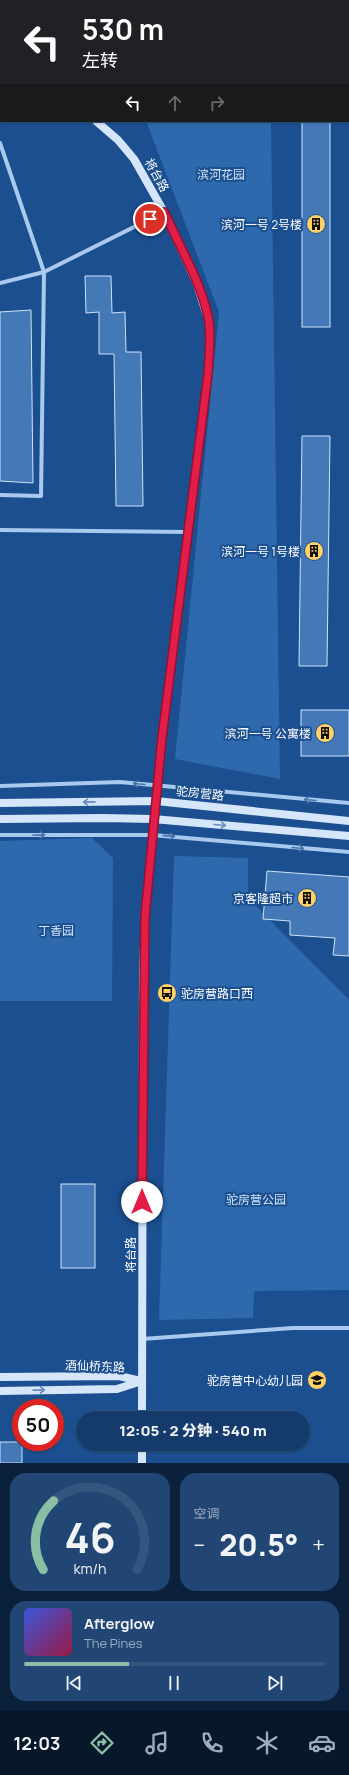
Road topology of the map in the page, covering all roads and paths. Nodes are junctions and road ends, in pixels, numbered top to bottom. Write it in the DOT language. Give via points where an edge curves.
graph roads {
  1 [pos="97,122"];
  2 [pos="0,143"];
  3 [pos="164,212"];
  4 [pos="44,272"];
  5 [pos="0,283"];
  6 [pos="0,495"];
  7 [pos="0,530"];
  8 [pos="188,532"];
  9 [pos="157,785"];
  10 [pos="0,786"];
  11 [pos="156,801"];
  12 [pos="0,803"];
  13 [pos="349,803"];
  14 [pos="0,819"];
  15 [pos="154,819"];
  16 [pos="349,821"];
  17 [pos="0,835"];
  18 [pos="152,835"];
  19 [pos="349,836"];
  20 [pos="349,852"];
  21 [pos="349,1328"];
  22 [pos="142,1339"];
  23 [pos="0,1377"];
  24 [pos="142,1381"];
  25 [pos="0,1391"];
  26 [pos="142,1411"];
  27 [pos="142,1451"];
  28 [pos="142,1463"];
  1 -- 3 [label="main road, 将台路" via="127,149"];
  2 -- 4 [label="street"];
  3 -- 4 [label="street"];
  3 -- 8 [label="main road, 将台路" via="205,306 210,341"];
  4 -- 5 [label="street"];
  4 -- 6 [label="street" via="41,496"];
  7 -- 8 [label="street"];
  8 -- 9 [label="main road, 将台路"];
  9 -- 10 [label="street, one-way" via="120,782"];
  9 -- 11 [label="main road, 将台路"];
  13 -- 9 [label="street, one-way"];
  11 -- 12 [label="main road, 驼房营路, one-way"];
  11 -- 15 [label="main road, 将台路"];
  11 -- 16 [label="main road, 驼房营路"];
  14 -- 15 [label="main road"];
  15 -- 18 [label="main road, 将台路"];
  15 -- 19 [label="main road, one-way"];
  17 -- 18 [label="street, one-way"];
  18 -- 20 [label="street, one-way"];
  18 -- 22 [label="main road, 将台路" via="143,975"];
  21 -- 22 [label="street" via="293,1328"];
  22 -- 24 [label="main road, 将台路"];
  23 -- 24 [label="main road, 酒仙桥东路" via="119,1376"];
  25 -- 24 [label="main road, 酒仙桥东路, one-way" via="117,1389"];
  24 -- 26 [label="main road, 将台路"];
  27 -- 28 [label="main road"];
}
